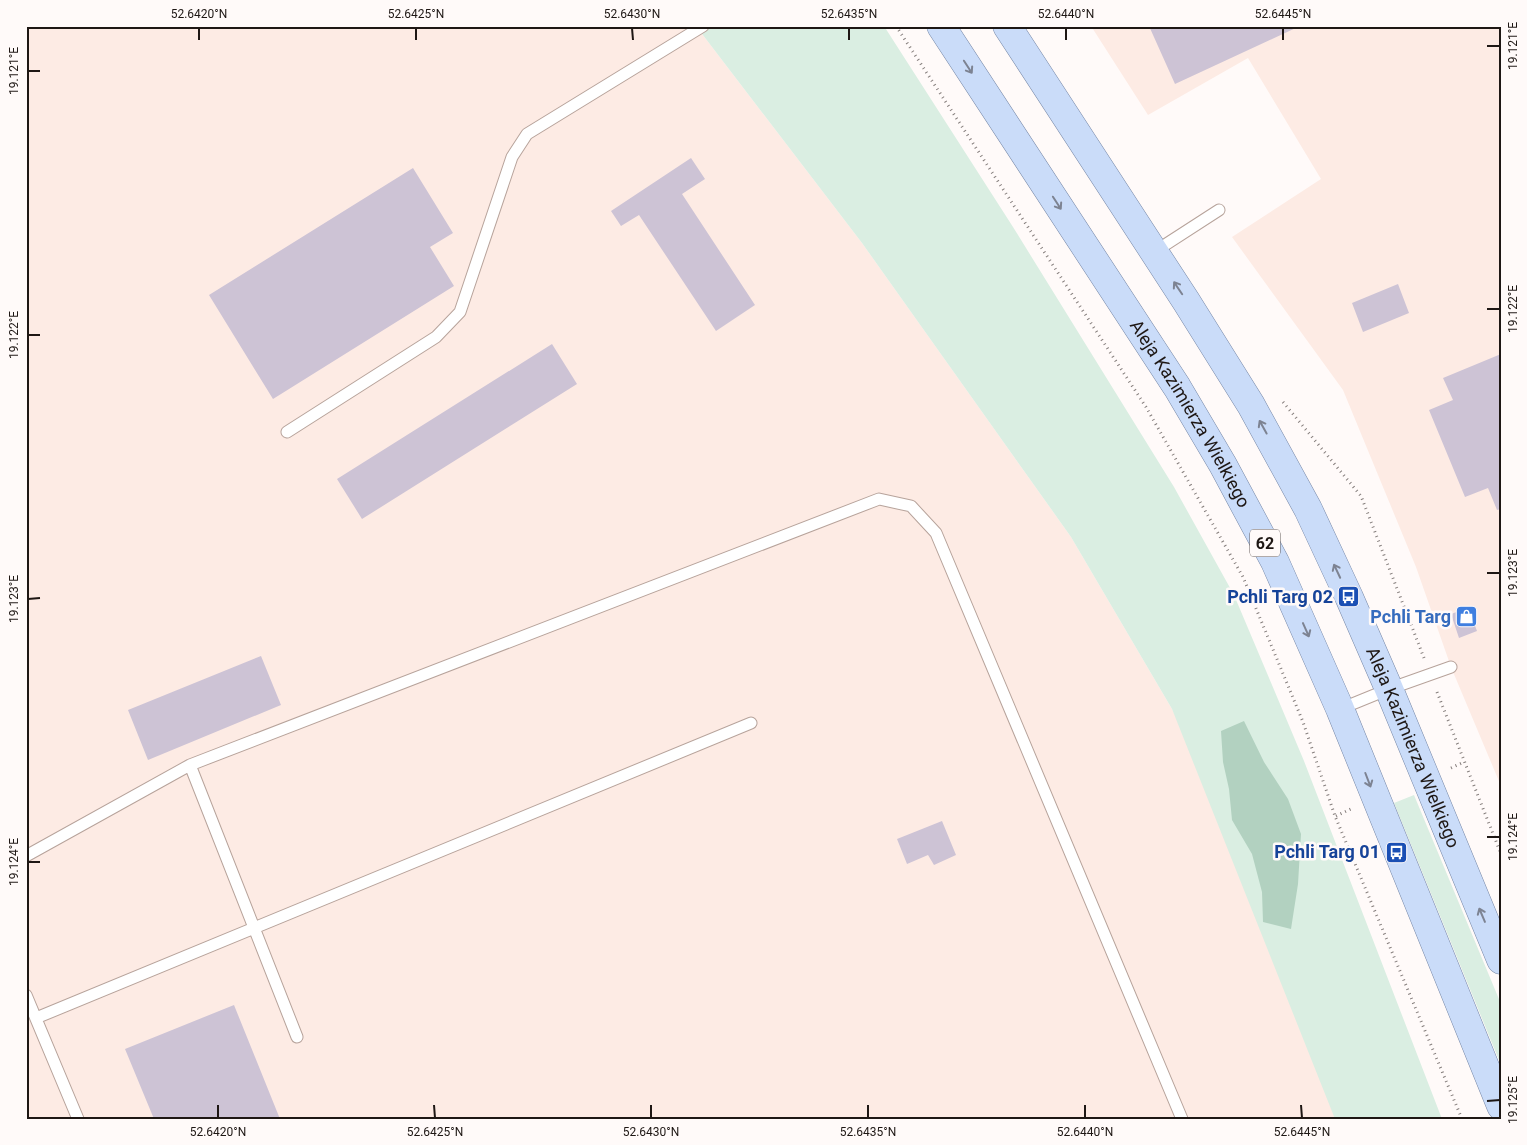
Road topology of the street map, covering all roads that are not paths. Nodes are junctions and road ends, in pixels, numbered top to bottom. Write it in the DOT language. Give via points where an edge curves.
graph roads {
  1 [pos="703,26"];
  2 [pos="942,26"];
  3 [pos="1007,26"];
  4 [pos="1219,210"];
  5 [pos="1154,252"];
  6 [pos="286,432"];
  7 [pos="1451,667"];
  8 [pos="1389,689"];
  9 [pos="1340,709"];
  10 [pos="751,722"];
  11 [pos="190,765"];
  12 [pos="26,856"];
  13 [pos="254,928"];
  14 [pos="1501,960"];
  15 [pos="26,995"];
  16 [pos="36,1018"];
  17 [pos="297,1037"];
  18 [pos="1501,1106"];
  19 [pos="78,1119"];
  20 [pos="1182,1119"];
  1 -- 6 [label="lane" via="527,134 512,157 460,312 436,337"];
  2 -- 9 [label="main road, Aleja Kazimierza Wielkiego / 62, one-way" via="1177,387 1223,465 1276,562"];
  3 -- 5 [label="main road, Aleja Kazimierza Wielkiego"];
  4 -- 5 [label="lane"];
  8 -- 5 [label="main road, Aleja Kazimierza Wielkiego, one-way" via="1308,509 1251,405"];
  7 -- 8 [label="lane"];
  8 -- 9 [label="lane"];
  14 -- 8 [label="main road, Aleja Kazimierza Wielkiego, one-way"];
  9 -- 18 [label="main road, Aleja Kazimierza Wielkiego / 62, one-way"];
  10 -- 13 [label="lane"];
  11 -- 12 [label="lane"];
  11 -- 13 [label="lane"];
  11 -- 20 [label="lane" via="878,499 911,506 936,533"];
  13 -- 16 [label="lane"];
  13 -- 17 [label="lane"];
  15 -- 16 [label="lane"];
  16 -- 19 [label="lane"];
}
